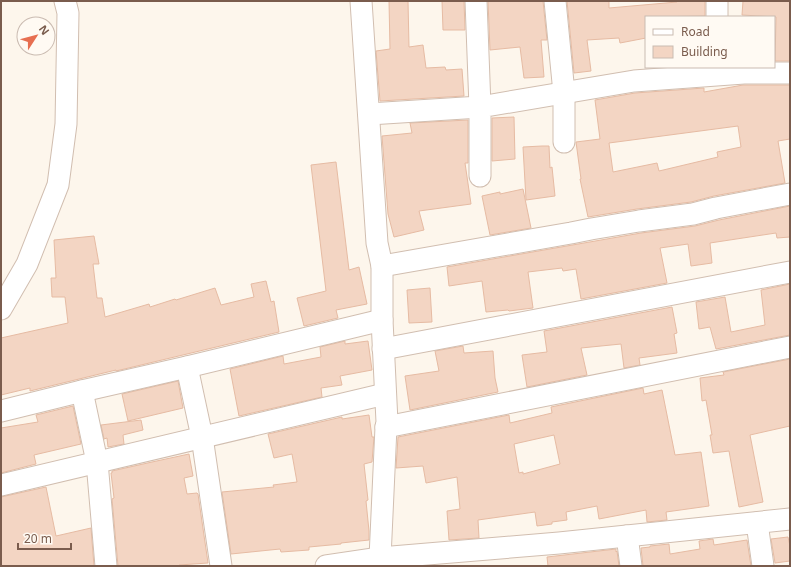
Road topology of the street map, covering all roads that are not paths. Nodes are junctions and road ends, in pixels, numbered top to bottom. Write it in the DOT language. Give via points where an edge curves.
graph roads {
  1 [pos="65,1"];
  2 [pos="361,1"];
  3 [pos="476,1"];
  4 [pos="555,1"];
  5 [pos="717,1"];
  6 [pos="717,16"];
  7 [pos="718,71"];
  8 [pos="790,73"];
  9 [pos="564,92"];
  10 [pos="480,107"];
  11 [pos="369,114"];
  12 [pos="564,142"];
  13 [pos="480,176"];
  14 [pos="790,194"];
  15 [pos="382,266"];
  16 [pos="790,272"];
  17 [pos="1,309"];
  18 [pos="382,320"];
  19 [pos="790,347"];
  20 [pos="383,349"];
  21 [pos="187,367"];
  22 [pos="82,391"];
  23 [pos="385,394"];
  24 [pos="1,412"];
  25 [pos="386,427"];
  26 [pos="202,437"];
  27 [pos="97,462"];
  28 [pos="1,485"];
  29 [pos="790,519"];
  30 [pos="757,523"];
  31 [pos="627,536"];
  32 [pos="380,558"];
  33 [pos="106,566"];
  34 [pos="221,566"];
  35 [pos="326,566"];
  36 [pos="631,566"];
  37 [pos="763,566"];
  1 -- 17 [label="street" via="68,13 66,124 58,185 27,264"];
  2 -- 11 [label="street"];
  3 -- 10 [label="street"];
  4 -- 9 [label="street"];
  5 -- 6 [label="street"];
  7 -- 8 [label="street"];
  7 -- 9 [label="street"];
  9 -- 10 [label="street"];
  9 -- 12 [label="street"];
  10 -- 11 [label="street"];
  10 -- 13 [label="street"];
  11 -- 15 [label="street" via="378,243"];
  14 -- 15 [label="street" via="693,214 591,228"];
  15 -- 18 [label="street"];
  16 -- 20 [label="street"];
  18 -- 20 [label="street"];
  18 -- 21 [label="street"];
  19 -- 25 [label="street"];
  20 -- 23 [label="street"];
  21 -- 22 [label="street"];
  21 -- 26 [label="street"];
  22 -- 24 [label="street"];
  22 -- 27 [label="street"];
  23 -- 25 [label="street"];
  23 -- 26 [label="street"];
  25 -- 32 [label="street"];
  26 -- 27 [label="street"];
  26 -- 34 [label="street"];
  27 -- 28 [label="street"];
  27 -- 33 [label="street"];
  29 -- 30 [label="street"];
  30 -- 31 [label="street"];
  30 -- 37 [label="street"];
  31 -- 32 [label="street"];
  31 -- 36 [label="street"];
  32 -- 35 [label="street"];
}
